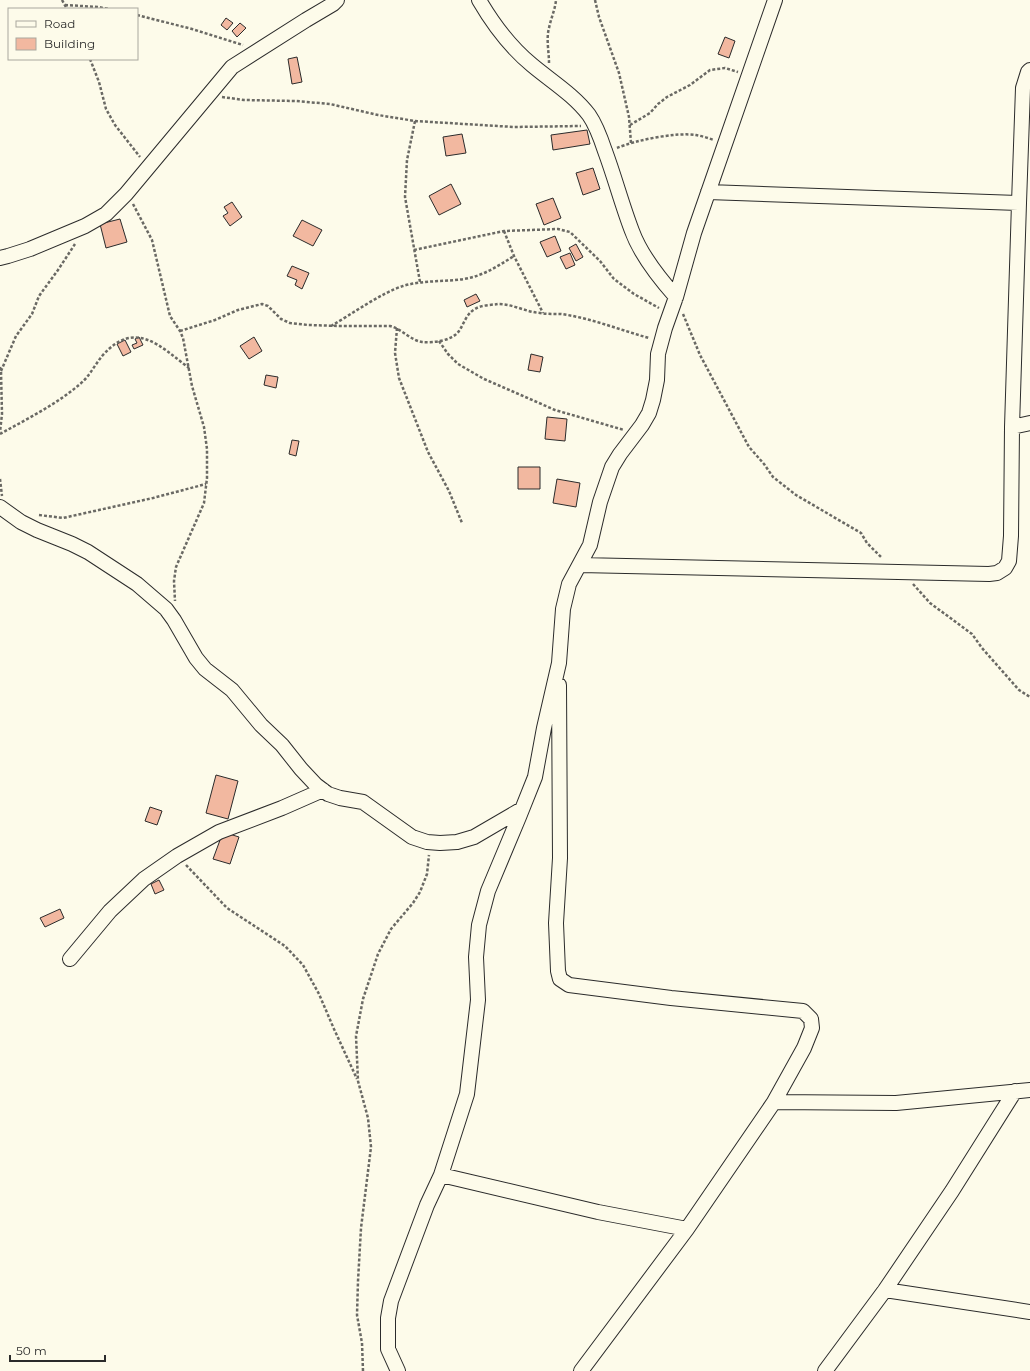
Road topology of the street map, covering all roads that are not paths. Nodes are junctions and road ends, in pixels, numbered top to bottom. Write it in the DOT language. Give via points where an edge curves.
graph roads {
  1 [pos="347,0"];
  2 [pos="478,0"];
  3 [pos="775,0"];
  4 [pos="335,2"];
  5 [pos="1030,70"];
  6 [pos="708,192"];
  7 [pos="1019,203"];
  8 [pos="0,258"];
  9 [pos="675,297"];
  10 [pos="1030,423"];
  11 [pos="1012,427"];
  12 [pos="0,507"];
  13 [pos="580,565"];
  14 [pos="559,663"];
  15 [pos="323,790"];
  16 [pos="522,809"];
  17 [pos="70,960"];
  18 [pos="1030,1090"];
  19 [pos="1015,1091"];
  20 [pos="774,1102"];
  21 [pos="441,1175"];
  22 [pos="688,1229"];
  23 [pos="885,1290"];
  24 [pos="1030,1311"];
  25 [pos="398,1371"];
  26 [pos="581,1371"];
  27 [pos="825,1371"];
  1 -- 4 [label="street"];
  2 -- 9 [label="street" via="512,46 590,116 606,153 633,233"];
  3 -- 6 [label="street"];
  4 -- 8 [label="street" via="232,66 126,194 106,214 86,226 30,249"];
  5 -- 7 [label="street" via="1023,88"];
  6 -- 7 [label="street"];
  6 -- 9 [label="street"];
  7 -- 11 [label="street"];
  9 -- 13 [label="street" via="658,354 654,400 649,413 612,468 600,502 590,546"];
  10 -- 11 [label="street"];
  11 -- 13 [label="street" via="1009,561 1005,568 997,573"];
  12 -- 15 [label="street" via="21,522 72,544 113,568 137,584 166,609 205,669 232,690 301,769"];
  13 -- 14 [label="street" via="569,584 563,609"];
  14 -- 16 [label="street" via="535,776"];
  14 -- 20 [label="street" via="560,858 556,923 560,979 569,984 671,998 803,1012 812,1019 812,1028 804,1048"];
  15 -- 16 [label="street" via="340,798 364,802 412,837 427,842 457,842 474,838"];
  15 -- 17 [label="street" via="219,832 177,856 144,879 110,911"];
  16 -- 21 [label="street" via="482,910 476,957 478,1000 467,1094"];
  18 -- 19 [label="street"];
  19 -- 20 [label="street" via="896,1103"];
  19 -- 23 [label="street"];
  20 -- 22 [label="street"];
  21 -- 22 [label="street" via="598,1212"];
  21 -- 25 [label="street" via="391,1301 388,1349"];
  22 -- 26 [label="street"];
  23 -- 24 [label="street"];
  23 -- 27 [label="street"];
}
